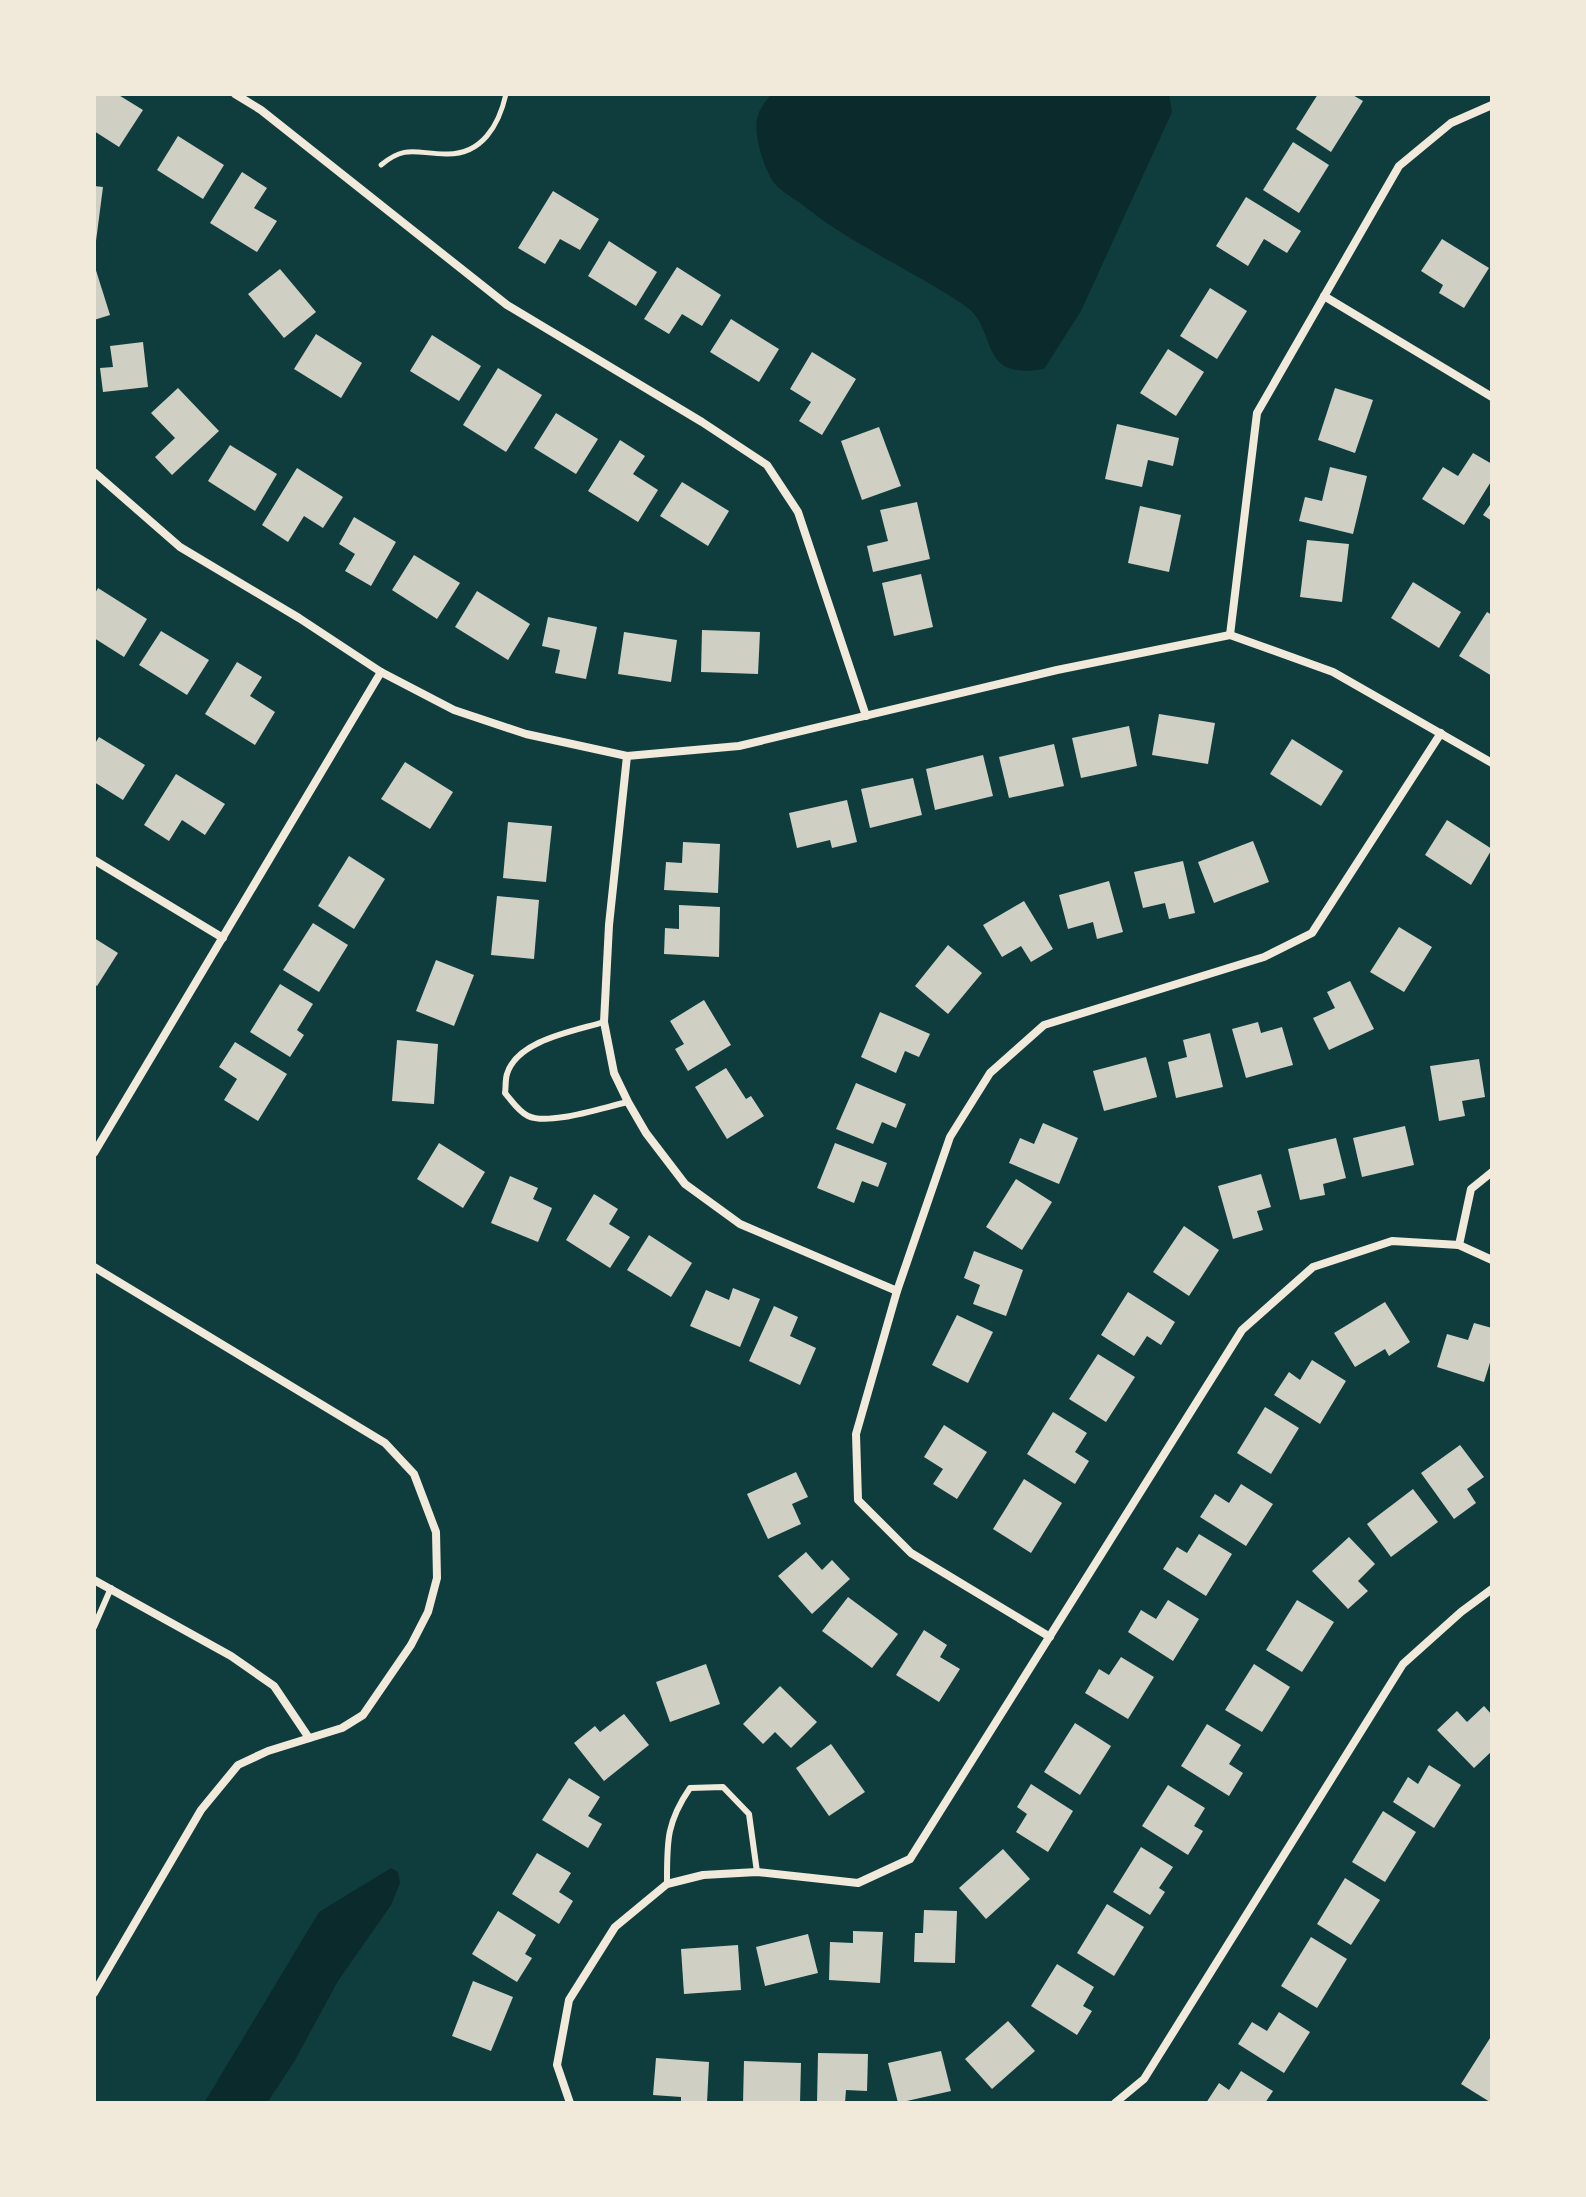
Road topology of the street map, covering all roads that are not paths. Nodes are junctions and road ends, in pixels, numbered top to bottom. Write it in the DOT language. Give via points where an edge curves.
graph roads {
  1 [pos="235,94"];
  2 [pos="1492,105"];
  3 [pos="1324,296"];
  4 [pos="1492,397"];
  5 [pos="94,472"];
  6 [pos="1230,635"];
  7 [pos="381,672"];
  8 [pos="866,716"];
  9 [pos="1441,733"];
  10 [pos="627,756"];
  11 [pos="1492,763"];
  12 [pos="94,860"];
  13 [pos="223,938"];
  14 [pos="604,1022"];
  15 [pos="628,1102"];
  16 [pos="94,1153"];
  17 [pos="1492,1172"];
  18 [pos="1459,1245"];
  19 [pos="1492,1260"];
  20 [pos="94,1267"];
  21 [pos="897,1291"];
  22 [pos="94,1580"];
  23 [pos="111,1588"];
  24 [pos="1492,1589"];
  25 [pos="94,1627"];
  26 [pos="1050,1637"];
  27 [pos="309,1738"];
  28 [pos="757,1872"];
  29 [pos="667,1884"];
  30 [pos="94,1993"];
  31 [pos="570,2103"];
  32 [pos="1115,2103"];
  1 -- 8 [label="street" via="507,305 767,465 798,512"];
  2 -- 3 [label="street" via="1451,123 1399,166"];
  3 -- 4 [label="street"];
  3 -- 6 [label="street" via="1257,413"];
  5 -- 7 [label="street" via="180,547"];
  6 -- 8 [label="street"];
  6 -- 9 [label="street" via="1333,672"];
  7 -- 10 [label="street" via="468,715"];
  7 -- 13 [label="street"];
  8 -- 10 [label="street" via="739,746"];
  9 -- 11 [label="street"];
  9 -- 21 [label="street" via="1312,933 1264,957 1044,1025 990,1073 950,1137"];
  10 -- 14 [label="street"];
  12 -- 13 [label="street"];
  13 -- 16 [label="street"];
  14 -- 15 [label="street" via="614,1073"];
  14 -- 15 [label="lane" via="543,1040 520,1055 507,1073 505,1093 516,1107 544,1120"];
  15 -- 21 [label="street" via="685,1184 740,1224"];
  17 -- 18 [label="street" via="1471,1189"];
  18 -- 19 [label="street"];
  18 -- 26 [label="street" via="1392,1241 1313,1267 1242,1330"];
  20 -- 27 [label="street" via="385,1443 414,1474 436,1532 437,1578 428,1612 363,1715"];
  21 -- 26 [label="street" via="856,1434 858,1500 911,1553"];
  22 -- 23 [label="street"];
  23 -- 25 [label="lane"];
  23 -- 27 [label="street" via="274,1686"];
  24 -- 32 [label="street" via="1403,1664 1144,2079"];
  26 -- 28 [label="street" via="910,1859 858,1883"];
  27 -- 30 [label="street" via="238,1765 201,1810"];
  28 -- 29 [label="street" via="703,1875"];
  28 -- 29 [label="lane" via="749,1814 723,1787 690,1788 667,1837"];
  29 -- 31 [label="street" via="615,1927 569,2000 557,2065"];
}
